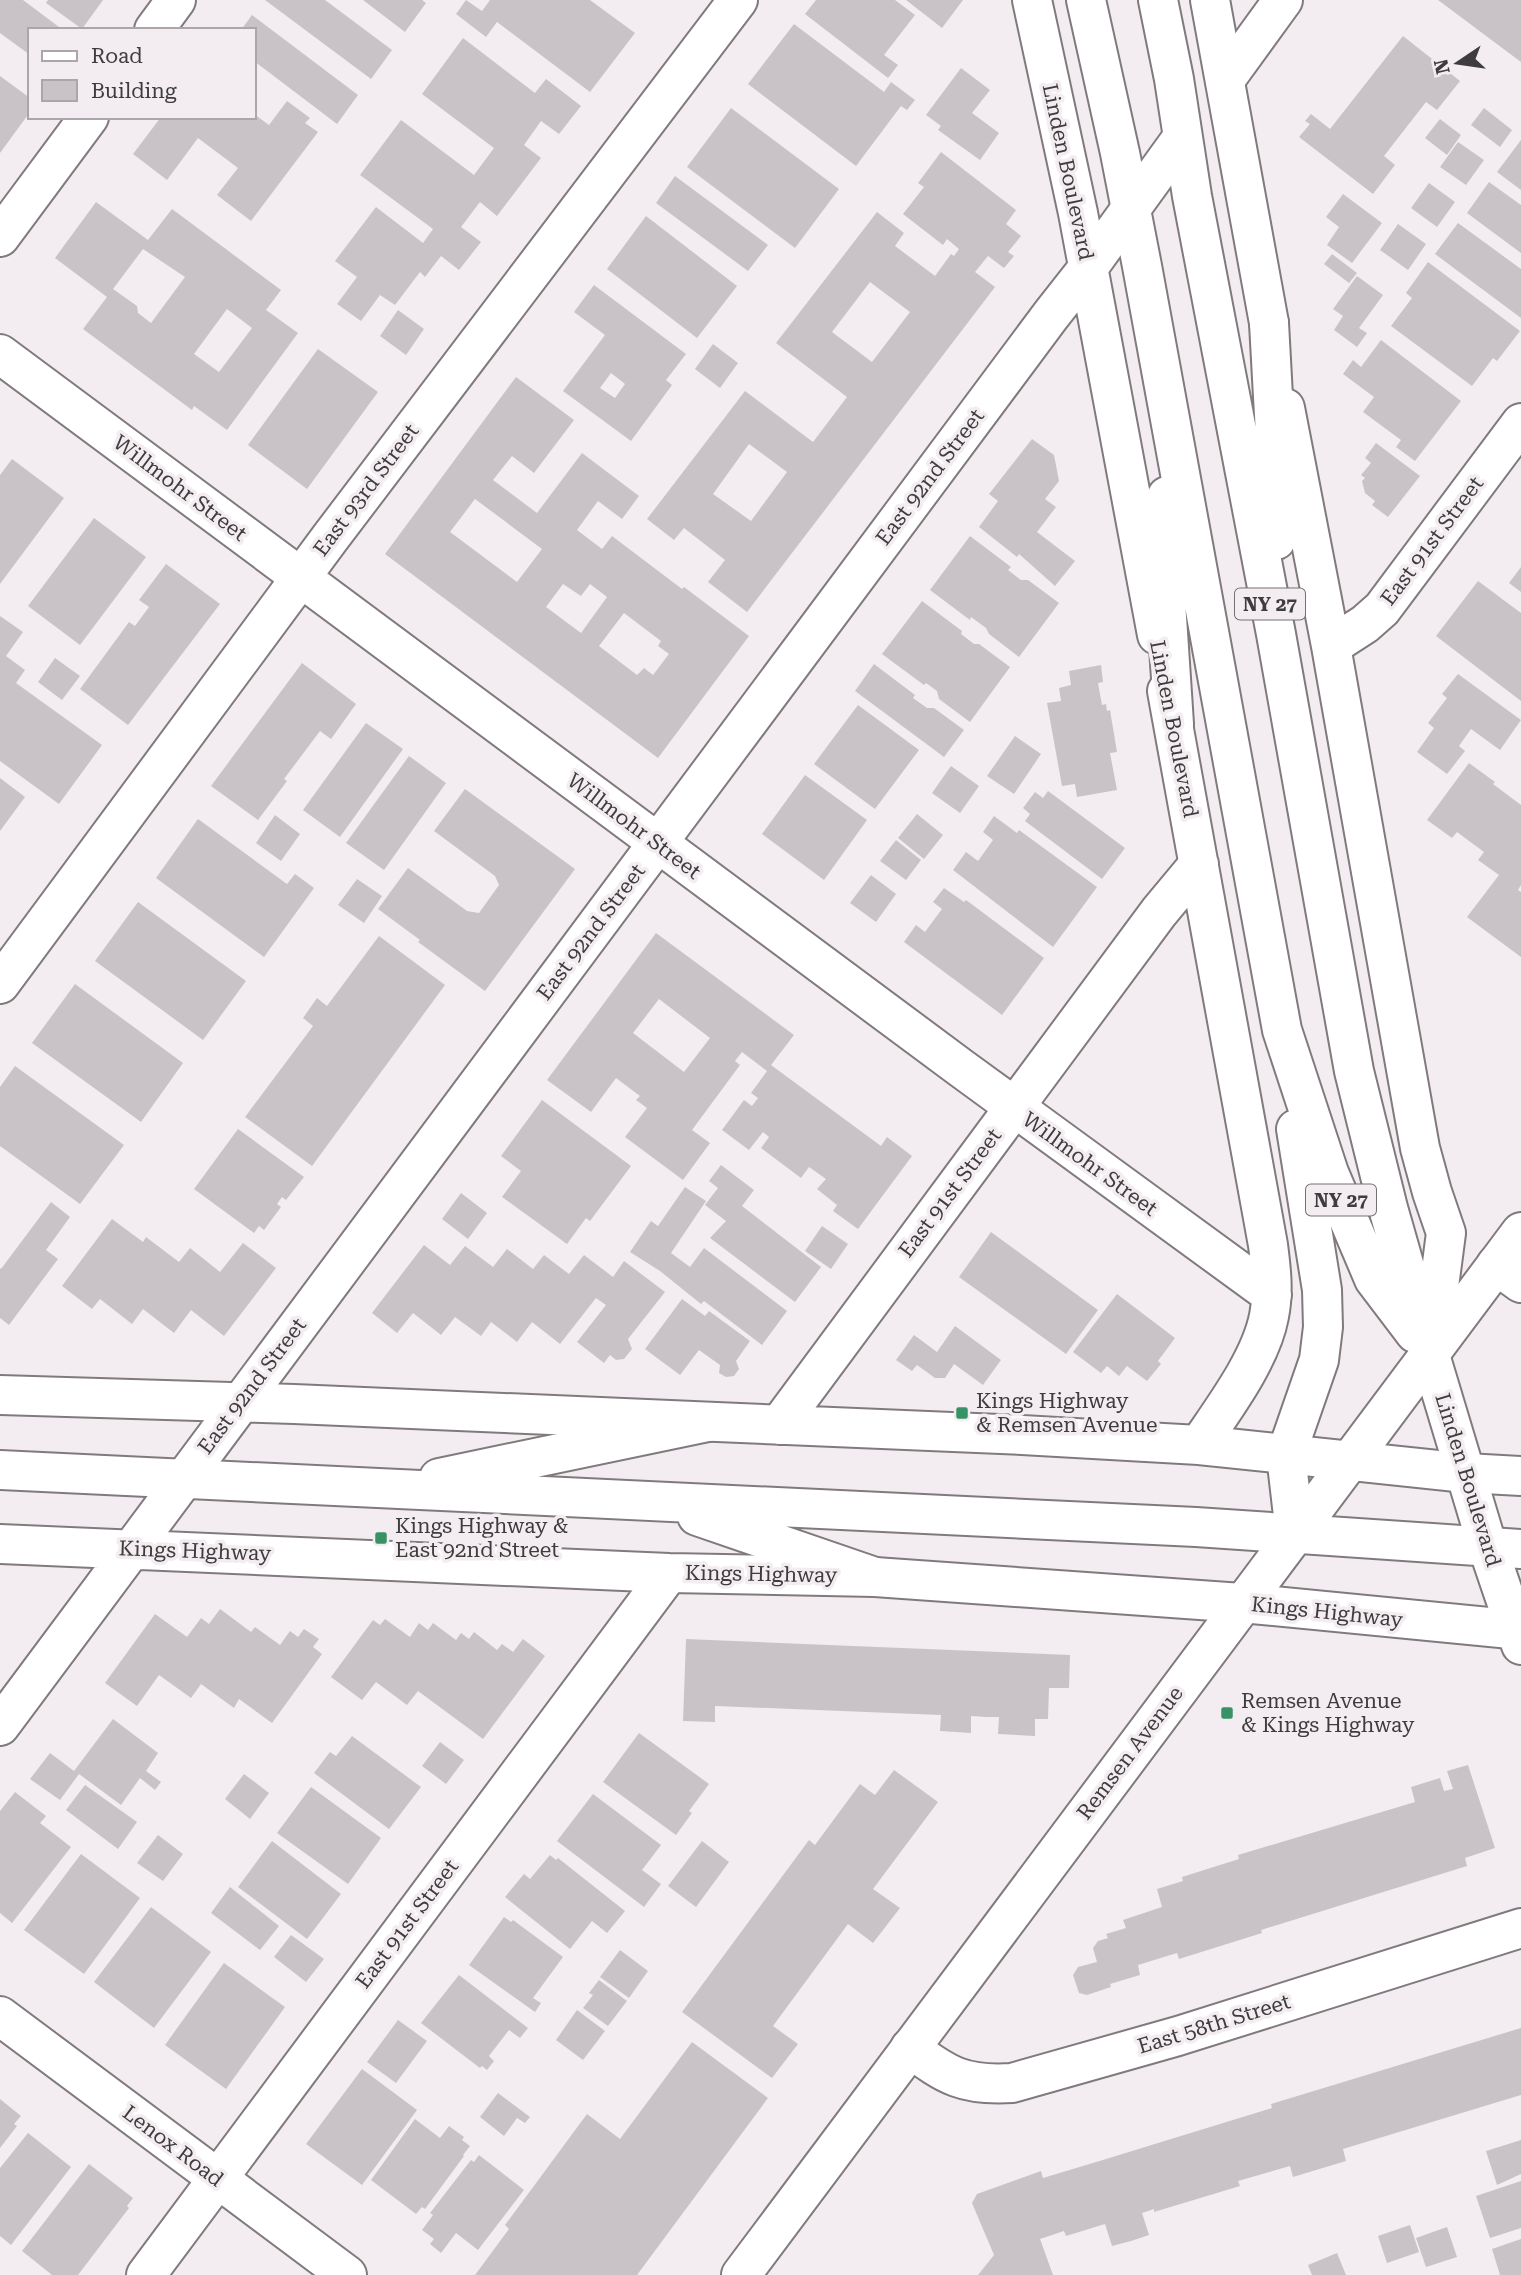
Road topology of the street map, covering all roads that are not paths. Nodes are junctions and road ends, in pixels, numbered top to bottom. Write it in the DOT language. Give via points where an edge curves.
graph roads {
  1 [pos="176,0"];
  2 [pos="738,0"];
  3 [pos="1032,0"];
  4 [pos="1086,0"];
  5 [pos="1158,0"];
  6 [pos="1210,0"];
  7 [pos="1283,0"];
  8 [pos="155,28"];
  9 [pos="1225,79"];
  10 [pos="88,119"];
  11 [pos="1182,138"];
  12 [pos="1131,209"];
  13 [pos="0,237"];
  14 [pos="1088,268"];
  15 [pos="1269,323"];
  16 [pos="0,354"];
  17 [pos="1167,407"];
  18 [pos="1521,423"];
  19 [pos="301,578"];
  20 [pos="1276,634"];
  21 [pos="1331,646"];
  22 [pos="1174,724"];
  23 [pos="657,844"];
  24 [pos="1199,864"];
  25 [pos="0,984"];
  26 [pos="1282,1030"];
  27 [pos="1014,1108"];
  28 [pos="1521,1232"];
  29 [pos="1508,1274"];
  30 [pos="1272,1295"];
  31 [pos="1430,1355"];
  32 [pos="0,1395"];
  33 [pos="240,1402"];
  34 [pos="708,1422"];
  35 [pos="779,1424"];
  36 [pos="1199,1445"];
  37 [pos="0,1454"];
  38 [pos="1286,1455"];
  39 [pos="1349,1461"];
  40 [pos="0,1470"];
  41 [pos="51,1472"];
  42 [pos="1466,1473"];
  43 [pos="1521,1476"];
  44 [pos="182,1480"];
  45 [pos="385,1490"];
  46 [pos="656,1502"];
  47 [pos="1294,1533"];
  48 [pos="0,1544"];
  49 [pos="132,1548"];
  50 [pos="1505,1549"];
  51 [pos="669,1573"];
  52 [pos="876,1577"];
  53 [pos="1242,1603"];
  54 [pos="1519,1635"];
  55 [pos="0,1726"];
  56 [pos="1521,1928"];
  57 [pos="0,2016"];
  58 [pos="909,2048"];
  59 [pos="217,2178"];
  60 [pos="146,2275"];
  61 [pos="347,2275"];
  62 [pos="741,2275"];
  1 -- 8 [label="main road"];
  2 -- 19 [label="main road, East 93rd Street"];
  3 -- 14 [label="main road, Linden Boulevard"];
  4 -- 12 [label="main road, Linden Boulevard / NY 27"];
  5 -- 11 [label="main road, Linden Boulevard / NY 27"];
  6 -- 9 [label="main road, Linden Boulevard"];
  7 -- 9 [label="main road"];
  9 -- 15 [label="main road, Linden Boulevard"];
  10 -- 13 [label="main road"];
  11 -- 12 [label="main road, East 92nd Street"];
  11 -- 20 [label="main road, Linden Boulevard / NY 27"];
  12 -- 14 [label="main road, East 92nd Street"];
  12 -- 17 [label="main road, Linden Boulevard / NY 27"];
  14 -- 22 [label="main road, Linden Boulevard"];
  14 -- 23 [label="main road, East 92nd Street"];
  15 -- 20 [label="main road" via="1276,452"];
  15 -- 21 [label="main road, Linden Boulevard"];
  16 -- 19 [label="main road, Willmohr Street"];
  17 -- 22 [label="main road" via="1166,602"];
  17 -- 26 [label="main road, Linden Boulevard / NY 27"];
  18 -- 21 [label="main road, East 91st Street" via="1382,608"];
  19 -- 23 [label="main road, Willmohr Street"];
  19 -- 25 [label="main road, East 93rd Street"];
  20 -- 31 [label="main road, Linden Boulevard / NY 27" via="1354,1071"];
  21 -- 31 [label="main road, Linden Boulevard" via="1418,1137 1446,1233"];
  22 -- 24 [label="main road, Linden Boulevard"];
  23 -- 27 [label="main road, Willmohr Street"];
  23 -- 33 [label="main road, East 92nd Street"];
  24 -- 27 [label="main road, East 91st Street"];
  24 -- 30 [label="main road, Linden Boulevard" via="1268,1245"];
  26 -- 31 [label="main road, Linden Boulevard / NY 27" via="1329,1172 1374,1279"];
  26 -- 38 [label="main road" via="1322,1290 1323,1327 1319,1360"];
  27 -- 30 [label="main road, Willmohr Street"];
  27 -- 35 [label="main road, East 91st Street"];
  28 -- 29 [label="main road, Remsen Avenue"];
  29 -- 31 [label="main road, Remsen Avenue"];
  30 -- 36 [label="main road, Linden Boulevard" via="1269,1317 1252,1361"];
  31 -- 39 [label="main road, Remsen Avenue"];
  31 -- 42 [label="main road, Linden Boulevard / NY 27"];
  32 -- 33 [label="main road"];
  33 -- 34 [label="main road"];
  33 -- 44 [label="main road, East 92nd Street"];
  34 -- 35 [label="main road"];
  34 -- 45 [label="main road"];
  35 -- 36 [label="main road"];
  36 -- 38 [label="main road"];
  37 -- 41 [label="main road"];
  38 -- 39 [label="main road"];
  38 -- 47 [label="main road"];
  39 -- 42 [label="main road"];
  39 -- 47 [label="main road, Remsen Avenue"];
  40 -- 41 [label="main road"];
  41 -- 44 [label="main road"];
  42 -- 43 [label="main road"];
  42 -- 50 [label="main road, Linden Boulevard / NY 27"];
  44 -- 45 [label="main road"];
  44 -- 49 [label="main road, East 92nd Street"];
  45 -- 46 [label="main road"];
  46 -- 47 [label="main road"];
  46 -- 52 [label="main road"];
  47 -- 50 [label="main road"];
  47 -- 53 [label="main road, Remsen Avenue"];
  48 -- 49 [label="main road, Kings Highway"];
  49 -- 51 [label="main road, Kings Highway"];
  49 -- 55 [label="main road, East 92nd Street"];
  50 -- 54 [label="main road, Linden Boulevard / NY 27"];
  51 -- 52 [label="main road, Kings Highway"];
  51 -- 59 [label="main road, East 91st Street"];
  52 -- 53 [label="main road, Kings Highway"];
  53 -- 54 [label="main road, Kings Highway"];
  53 -- 58 [label="main road, Remsen Avenue"];
  56 -- 58 [label="main road, East 58th Street" via="1012,2083 966,2081 938,2069"];
  57 -- 59 [label="main road, Lenox Road"];
  58 -- 62 [label="main road, Remsen Avenue"];
  59 -- 60 [label="main road, East 91st Street"];
  59 -- 61 [label="main road, Lenox Road"];
}
